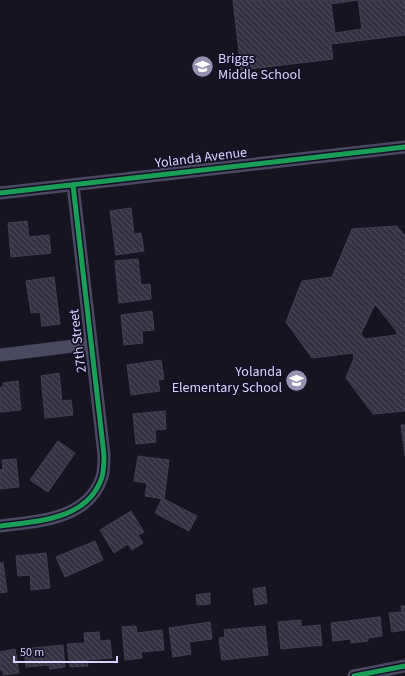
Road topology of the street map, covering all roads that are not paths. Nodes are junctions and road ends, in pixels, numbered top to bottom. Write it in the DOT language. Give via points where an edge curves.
graph roads {
  1 [pos="405,147"];
  2 [pos="73,185"];
  3 [pos="0,193"];
  4 [pos="90,344"];
  5 [pos="0,355"];
  6 [pos="0,526"];
  7 [pos="405,666"];
  8 [pos="354,676"];
  1 -- 2 [label="street, Yolanda Avenue"];
  2 -- 3 [label="street, Yolanda Avenue"];
  2 -- 4 [label="street, 27th Street"];
  4 -- 5 [label="street"];
  4 -- 6 [label="street, 27th Street" via="104,455 103,475 95,493 77,509 55,518"];
  7 -- 8 [label="street"];
}
